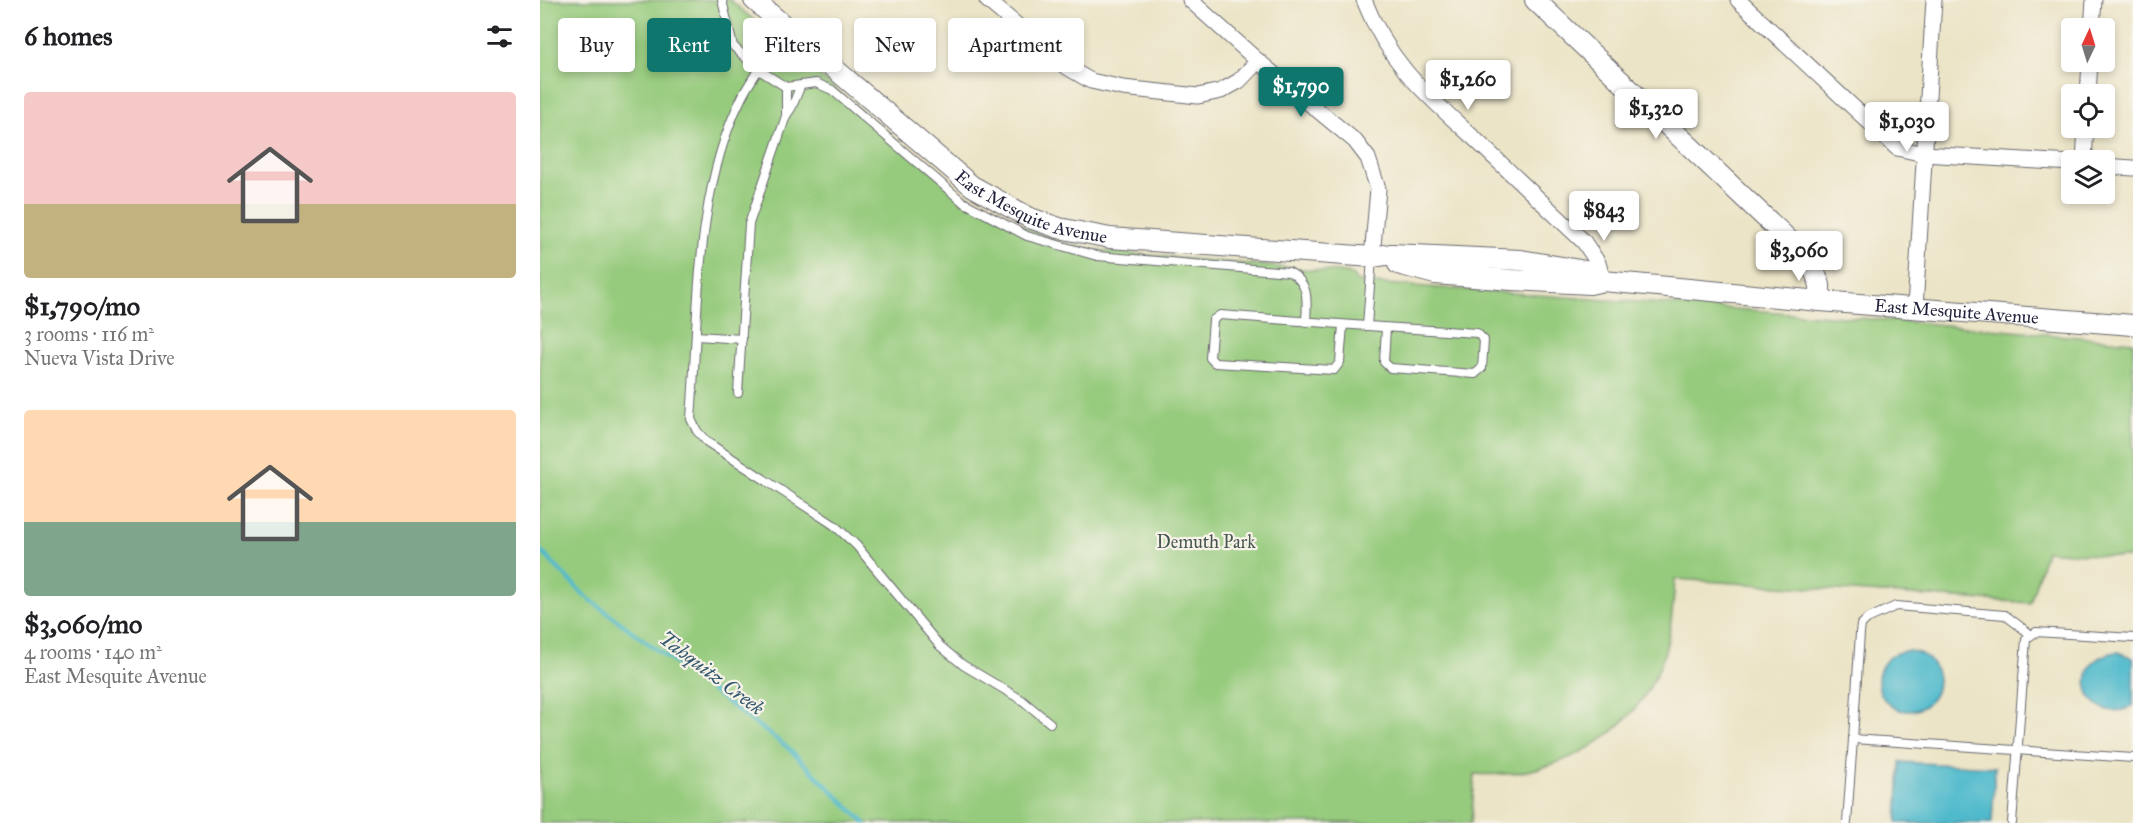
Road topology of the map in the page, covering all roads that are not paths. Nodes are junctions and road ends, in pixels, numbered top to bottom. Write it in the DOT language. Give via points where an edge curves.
graph roads {
  1 [pos="722,0"];
  2 [pos="754,0"];
  3 [pos="987,0"];
  4 [pos="1190,0"];
  5 [pos="1364,0"];
  6 [pos="1535,0"];
  7 [pos="1738,0"];
  8 [pos="1934,0"];
  9 [pos="2094,0"];
  10 [pos="775,18"];
  11 [pos="2093,18"];
  12 [pos="743,55"];
  13 [pos="1258,61"];
  14 [pos="758,72"];
  15 [pos="762,72"];
  16 [pos="838,72"];
  17 [pos="786,87"];
  18 [pos="800,87"];
  19 [pos="786,116"];
  20 [pos="1924,154"];
  21 [pos="2061,162"];
  22 [pos="2115,167"];
  23 [pos="2133,168"];
  24 [pos="1372,257"];
  25 [pos="1603,281"];
  26 [pos="1820,302"];
  27 [pos="1915,308"];
  28 [pos="1306,322"];
  29 [pos="1342,325"];
  30 [pos="2133,325"];
  31 [pos="1367,327"];
  32 [pos="1386,328"];
  33 [pos="697,336"];
  34 [pos="742,339"];
  35 [pos="738,393"];
  36 [pos="2030,634"];
  37 [pos="2133,638"];
  38 [pos="1050,723"];
  39 [pos="1853,739"];
  40 [pos="2018,750"];
  41 [pos="2133,758"];
  42 [pos="1847,823"];
  43 [pos="2012,823"];
  1 -- 12 [label="lane" via="733,46"];
  2 -- 10 [label="street, East Mesquite Avenue"];
  3 -- 13 [label="street" via="1065,66 1091,81 1198,96 1221,91 1239,81"];
  4 -- 13 [label="street"];
  5 -- 25 [label="street" via="1395,61 1420,90 1584,242 1598,263"];
  6 -- 26 [label="street" via="1810,260 1821,285"];
  7 -- 20 [label="street" via="1897,148"];
  8 -- 20 [label="street"];
  9 -- 11 [label="street"];
  13 -- 24 [label="street" via="1355,141 1368,158 1378,189"];
  14 -- 33 [label="lane" via="742,95 718,156 708,202"];
  15 -- 17 [label="lane"];
  16 -- 24 [label="street, East Mesquite Avenue" via="972,186 1030,218 1110,238"];
  17 -- 18 [label="lane"];
  17 -- 19 [label="lane"];
  18 -- 19 [label="lane"];
  18 -- 28 [label="lane" via="816,83 832,90 963,202 1004,226 1053,246 1097,256 1289,272 1300,280 1307,293"];
  19 -- 34 [label="lane" via="751,217"];
  20 -- 21 [label="street"];
  20 -- 27 [label="street"];
  22 -- 23 [label="street"];
  24 -- 25 [label="street, East Mesquite Avenue" via="1435,274 1590,285"];
  24 -- 31 [label="lane"];
  25 -- 26 [label="street, East Mesquite Avenue"];
  26 -- 27 [label="street, East Mesquite Avenue"];
  27 -- 30 [label="street, East Mesquite Avenue"];
  28 -- 29 [label="lane"];
  28 -- 29 [label="lane" via="1220,315 1214,320 1210,358 1215,363 1334,370 1340,362"];
  29 -- 31 [label="lane"];
  31 -- 32 [label="lane"];
  32 -- 32 [label="lane" via="1476,333 1484,340 1482,368 1475,374 1390,368 1384,362"];
  33 -- 34 [label="lane"];
  33 -- 38 [label="lane" via="692,419 707,442 834,525 856,545 940,646"];
  34 -- 35 [label="lane"];
  36 -- 37 [label="lane"];
  36 -- 39 [label="lane" via="2005,615 1896,606 1867,619 1860,633"];
  36 -- 40 [label="lane" via="2026,639"];
  39 -- 40 [label="lane"];
  39 -- 42 [label="lane"];
  40 -- 41 [label="lane"];
  40 -- 43 [label="lane"];
}
